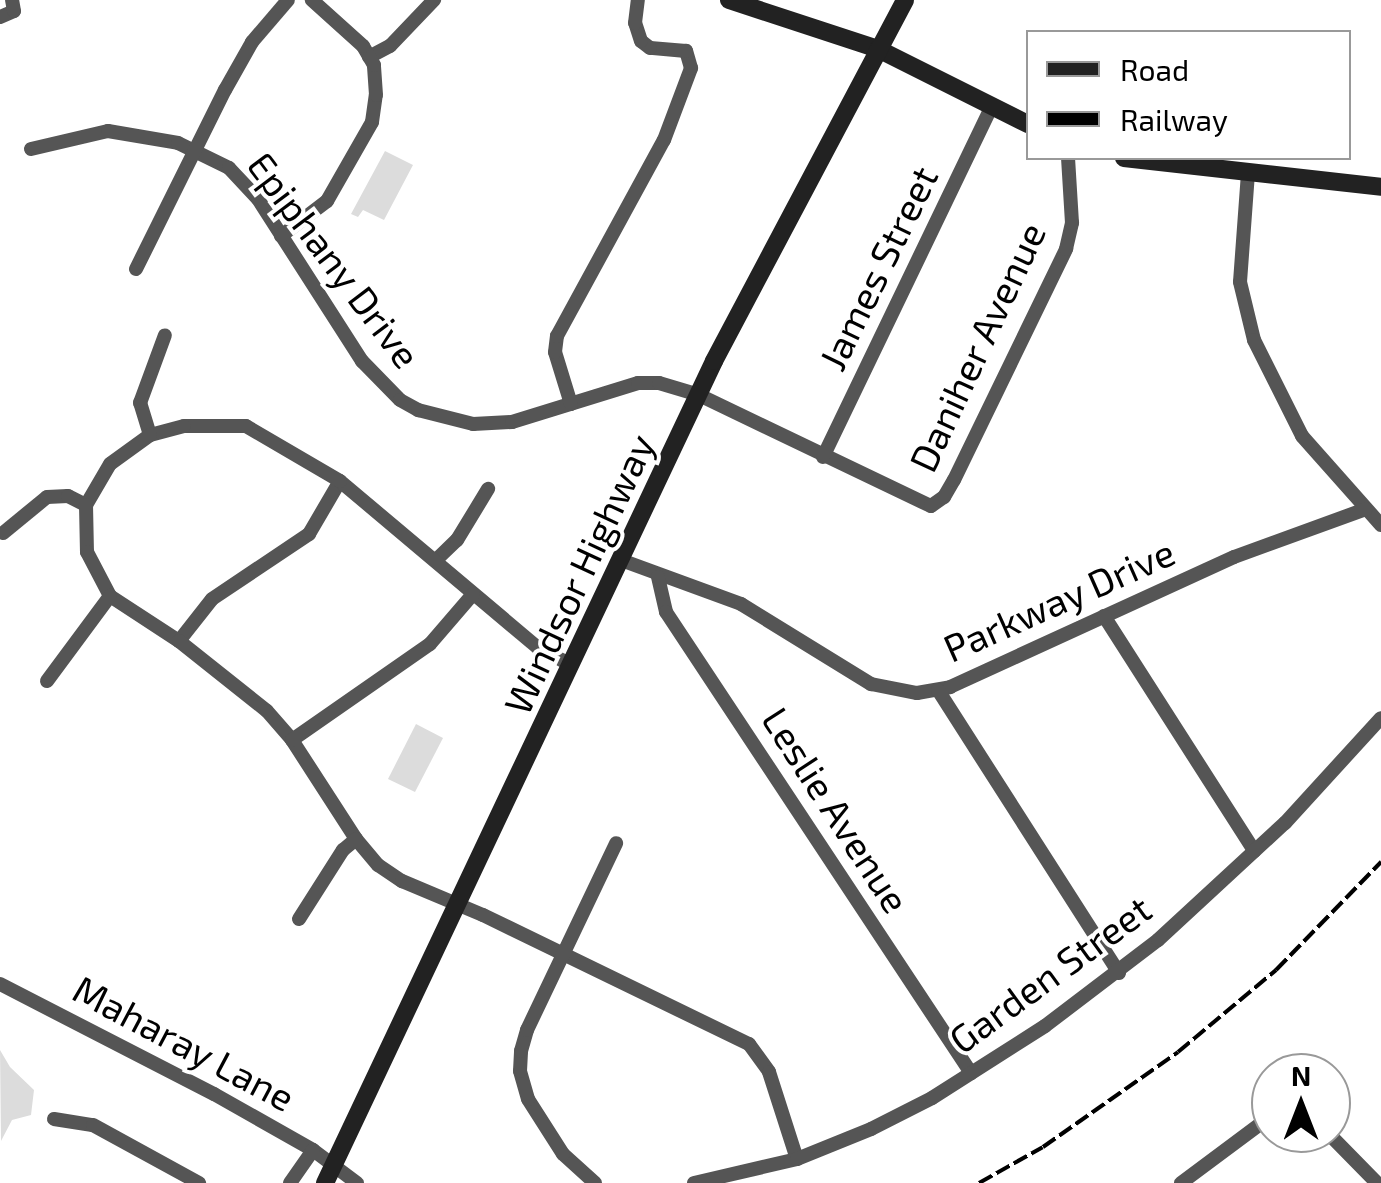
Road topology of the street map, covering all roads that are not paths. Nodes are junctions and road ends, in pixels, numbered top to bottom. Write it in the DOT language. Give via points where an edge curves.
graph roads {
  1 [pos="12,0"];
  2 [pos="288,0"];
  3 [pos="312,0"];
  4 [pos="434,0"];
  5 [pos="638,0"];
  6 [pos="729,0"];
  7 [pos="905,0"];
  8 [pos="0,17"];
  9 [pos="878,49"];
  10 [pos="369,57"];
  11 [pos="992,106"];
  12 [pos="1026,123"];
  13 [pos="31,148"];
  14 [pos="198,150"];
  15 [pos="1068,160"];
  16 [pos="1141,160"];
  17 [pos="1248,173"];
  18 [pos="1381,187"];
  19 [pos="281,236"];
  20 [pos="136,270"];
  21 [pos="164,335"];
  22 [pos="699,396"];
  23 [pos="571,404"];
  24 [pos="150,435"];
  25 [pos="823,457"];
  26 [pos="340,481"];
  27 [pos="488,489"];
  28 [pos="938,503"];
  29 [pos="86,505"];
  30 [pos="1366,510"];
  31 [pos="1381,525"];
  32 [pos="3,533"];
  33 [pos="436,560"];
  34 [pos="621,560"];
  35 [pos="658,577"];
  36 [pos="473,594"];
  37 [pos="110,596"];
  38 [pos="1104,616"];
  39 [pos="179,641"];
  40 [pos="572,665"];
  41 [pos="47,681"];
  42 [pos="938,690"];
  43 [pos="1381,718"];
  44 [pos="292,740"];
  45 [pos="356,840"];
  46 [pos="616,843"];
  47 [pos="1254,851"];
  48 [pos="459,905"];
  49 [pos="299,919"];
  50 [pos="563,953"];
  51 [pos="1118,972"];
  52 [pos="0,984"];
  53 [pos="971,1073"];
  54 [pos="54,1118"];
  55 [pos="1251,1131"];
  56 [pos="313,1150"];
  57 [pos="1348,1153"];
  58 [pos="797,1160"];
  59 [pos="334,1165"];
  60 [pos="199,1183"];
  61 [pos="290,1183"];
  62 [pos="326,1183"];
  63 [pos="357,1183"];
  64 [pos="596,1183"];
  65 [pos="694,1183"];
  66 [pos="1181,1183"];
  67 [pos="1377,1183"];
  1 -- 8 [label="street" via="14,10"];
  2 -- 14 [label="street" via="252,42"];
  3 -- 10 [label="street"];
  4 -- 10 [label="street" via="390,46"];
  5 -- 23 [label="street" via="634,22 641,41 686,51 691,68 664,140 557,336"];
  6 -- 9 [label="main road"];
  7 -- 9 [label="main road, Windsor Highway"];
  9 -- 11 [label="main road"];
  9 -- 22 [label="main road, Windsor Highway"];
  10 -- 19 [label="street" via="376,95 372,122 327,201"];
  11 -- 12 [label="main road"];
  11 -- 25 [label="street, James Street"];
  13 -- 14 [label="street, Epiphany Drive" via="108,131"];
  14 -- 19 [label="street, Epiphany Drive" via="240,177"];
  14 -- 20 [label="street"];
  15 -- 28 [label="street, Daniher Avenue" via="1072,223 1066,249"];
  16 -- 17 [label="main road"];
  17 -- 18 [label="main road"];
  17 -- 30 [label="street" via="1240,282 1254,340 1302,436"];
  19 -- 23 [label="street, Epiphany Drive" via="362,361 418,410 473,424 512,422"];
  21 -- 24 [label="street" via="140,403"];
  22 -- 23 [label="street, Epiphany Drive" via="648,381"];
  22 -- 25 [label="street, Epiphany Drive"];
  22 -- 34 [label="main road, Windsor Highway"];
  24 -- 26 [label="street" via="184,426 246,426"];
  24 -- 29 [label="street" via="110,464"];
  25 -- 28 [label="street, Epiphany Drive" via="919,504"];
  26 -- 33 [label="street"];
  26 -- 39 [label="street" via="309,534 212,598"];
  27 -- 33 [label="street" via="457,540"];
  29 -- 32 [label="street" via="68,496 47,497"];
  29 -- 37 [label="street" via="88,552"];
  30 -- 31 [label="street"];
  30 -- 38 [label="street, Parkway Drive" via="1234,558"];
  33 -- 36 [label="street"];
  34 -- 35 [label="street, Parkway Drive"];
  34 -- 40 [label="main road, Windsor Highway"];
  35 -- 42 [label="street, Parkway Drive" via="741,604 871,684 890,691"];
  35 -- 53 [label="street, Leslie Avenue" via="666,612"];
  36 -- 40 [label="street" via="537,647"];
  36 -- 44 [label="street" via="430,644"];
  37 -- 39 [label="street"];
  37 -- 41 [label="street"];
  38 -- 42 [label="street, Parkway Drive"];
  38 -- 47 [label="street"];
  39 -- 44 [label="street" via="267,711"];
  40 -- 48 [label="main road, Windsor Highway"];
  42 -- 51 [label="street"];
  43 -- 47 [label="street, Garden Street"];
  44 -- 45 [label="street"];
  45 -- 48 [label="street" via="402,881"];
  45 -- 49 [label="street" via="342,850"];
  46 -- 50 [label="street"];
  47 -- 51 [label="street, Garden Street"];
  48 -- 50 [label="street"];
  48 -- 59 [label="main road, Windsor Highway"];
  50 -- 58 [label="street" via="749,1044 769,1072"];
  50 -- 64 [label="street" via="527,1030 520,1071 528,1100 562,1154"];
  51 -- 53 [label="street, Garden Street"];
  52 -- 56 [label="street, Maharay Lane"];
  53 -- 58 [label="street, Garden Street"];
  54 -- 60 [label="street" via="93,1125"];
  55 -- 66 [label="street"];
  56 -- 59 [label="street, Maharay Lane"];
  56 -- 61 [label="street"];
  57 -- 67 [label="street"];
  58 -- 65 [label="street, Garden Street"];
  59 -- 62 [label="main road, Windsor Highway"];
  59 -- 63 [label="street, Maharay Lane"];
}
